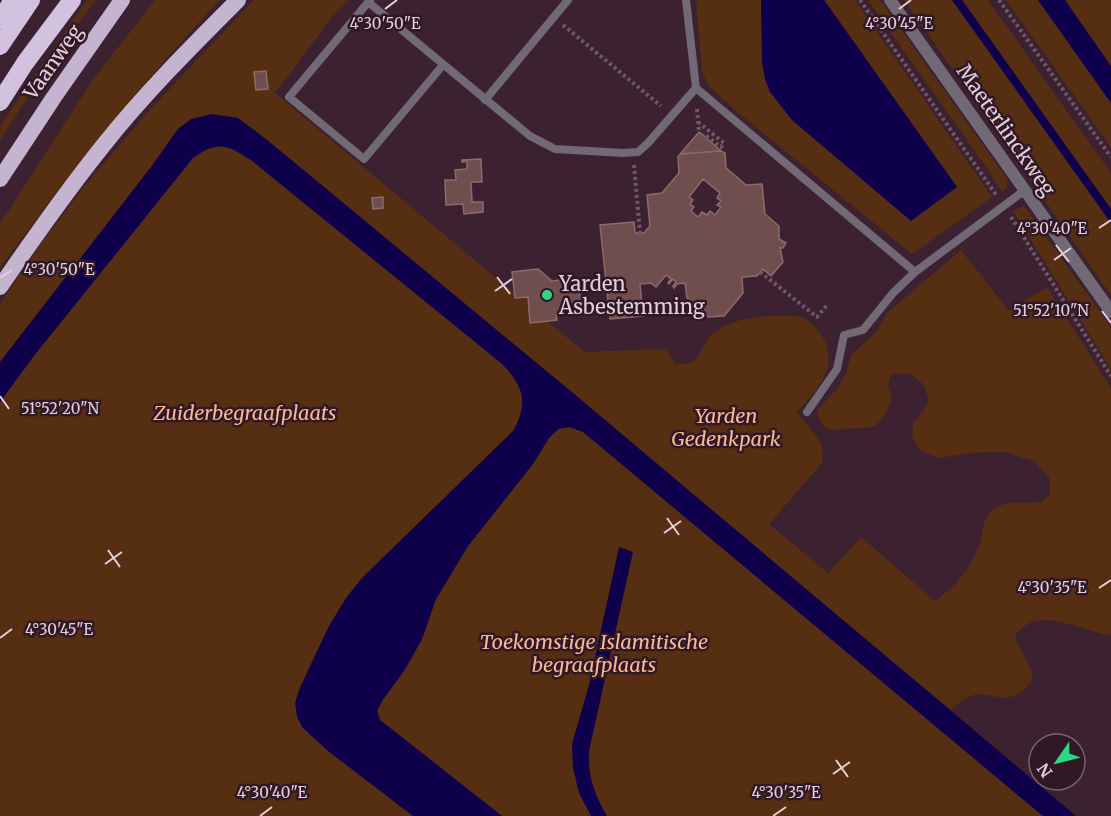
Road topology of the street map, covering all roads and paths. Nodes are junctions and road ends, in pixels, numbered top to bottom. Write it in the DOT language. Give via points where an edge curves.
graph roads {
  1 [pos="13,0"];
  2 [pos="31,0"];
  3 [pos="72,0"];
  4 [pos="122,0"];
  5 [pos="238,0"];
  6 [pos="568,0"];
  7 [pos="686,0"];
  8 [pos="860,0"];
  9 [pos="890,0"];
  10 [pos="999,0"];
  11 [pos="369,1"];
  12 [pos="554,18"];
  13 [pos="0,20"];
  14 [pos="0,46"];
  15 [pos="443,64"];
  16 [pos="696,88"];
  17 [pos="485,100"];
  18 [pos="0,102"];
  19 [pos="671,114"];
  20 [pos="701,134"];
  21 [pos="633,153"];
  22 [pos="1111,157"];
  23 [pos="0,179"];
  24 [pos="1025,190"];
  25 [pos="1004,206"];
  26 [pos="640,233"];
  27 [pos="760,272"];
  28 [pos="915,272"];
  29 [pos="0,287"];
  30 [pos="827,305"];
  31 [pos="1111,312"];
  32 [pos="1111,376"];
  33 [pos="807,412"];
  1 -- 13 [label="highway"];
  2 -- 14 [label="highway"];
  3 -- 18 [label="highway"];
  4 -- 23 [label="highway, Vaanweg"];
  5 -- 29 [label="highway" via="185,52 102,146"];
  6 -- 12 [label="lane"];
  7 -- 16 [label="lane"];
  8 -- 25 [label="path"];
  9 -- 24 [label="street, Maeterlinckweg"];
  10 -- 22 [label="path"];
  11 -- 15 [label="lane"];
  11 -- 15 [label="lane" via="289,97 364,159"];
  12 -- 17 [label="lane"];
  12 -- 19 [label="path"];
  15 -- 17 [label="lane"];
  16 -- 19 [label="lane"];
  16 -- 28 [label="lane"];
  17 -- 21 [label="lane" via="547,147"];
  19 -- 21 [label="lane" via="644,148"];
  20 -- 20 [label="path" via="698,122 724,143 721,147"];
  21 -- 26 [label="path"];
  24 -- 25 [label="lane"];
  24 -- 31 [label="street, Maeterlinckweg"];
  25 -- 28 [label="lane"];
  25 -- 32 [label="path"];
  27 -- 30 [label="path" via="817,317"];
  28 -- 33 [label="lane" via="862,330 844,335 837,369"];
}
